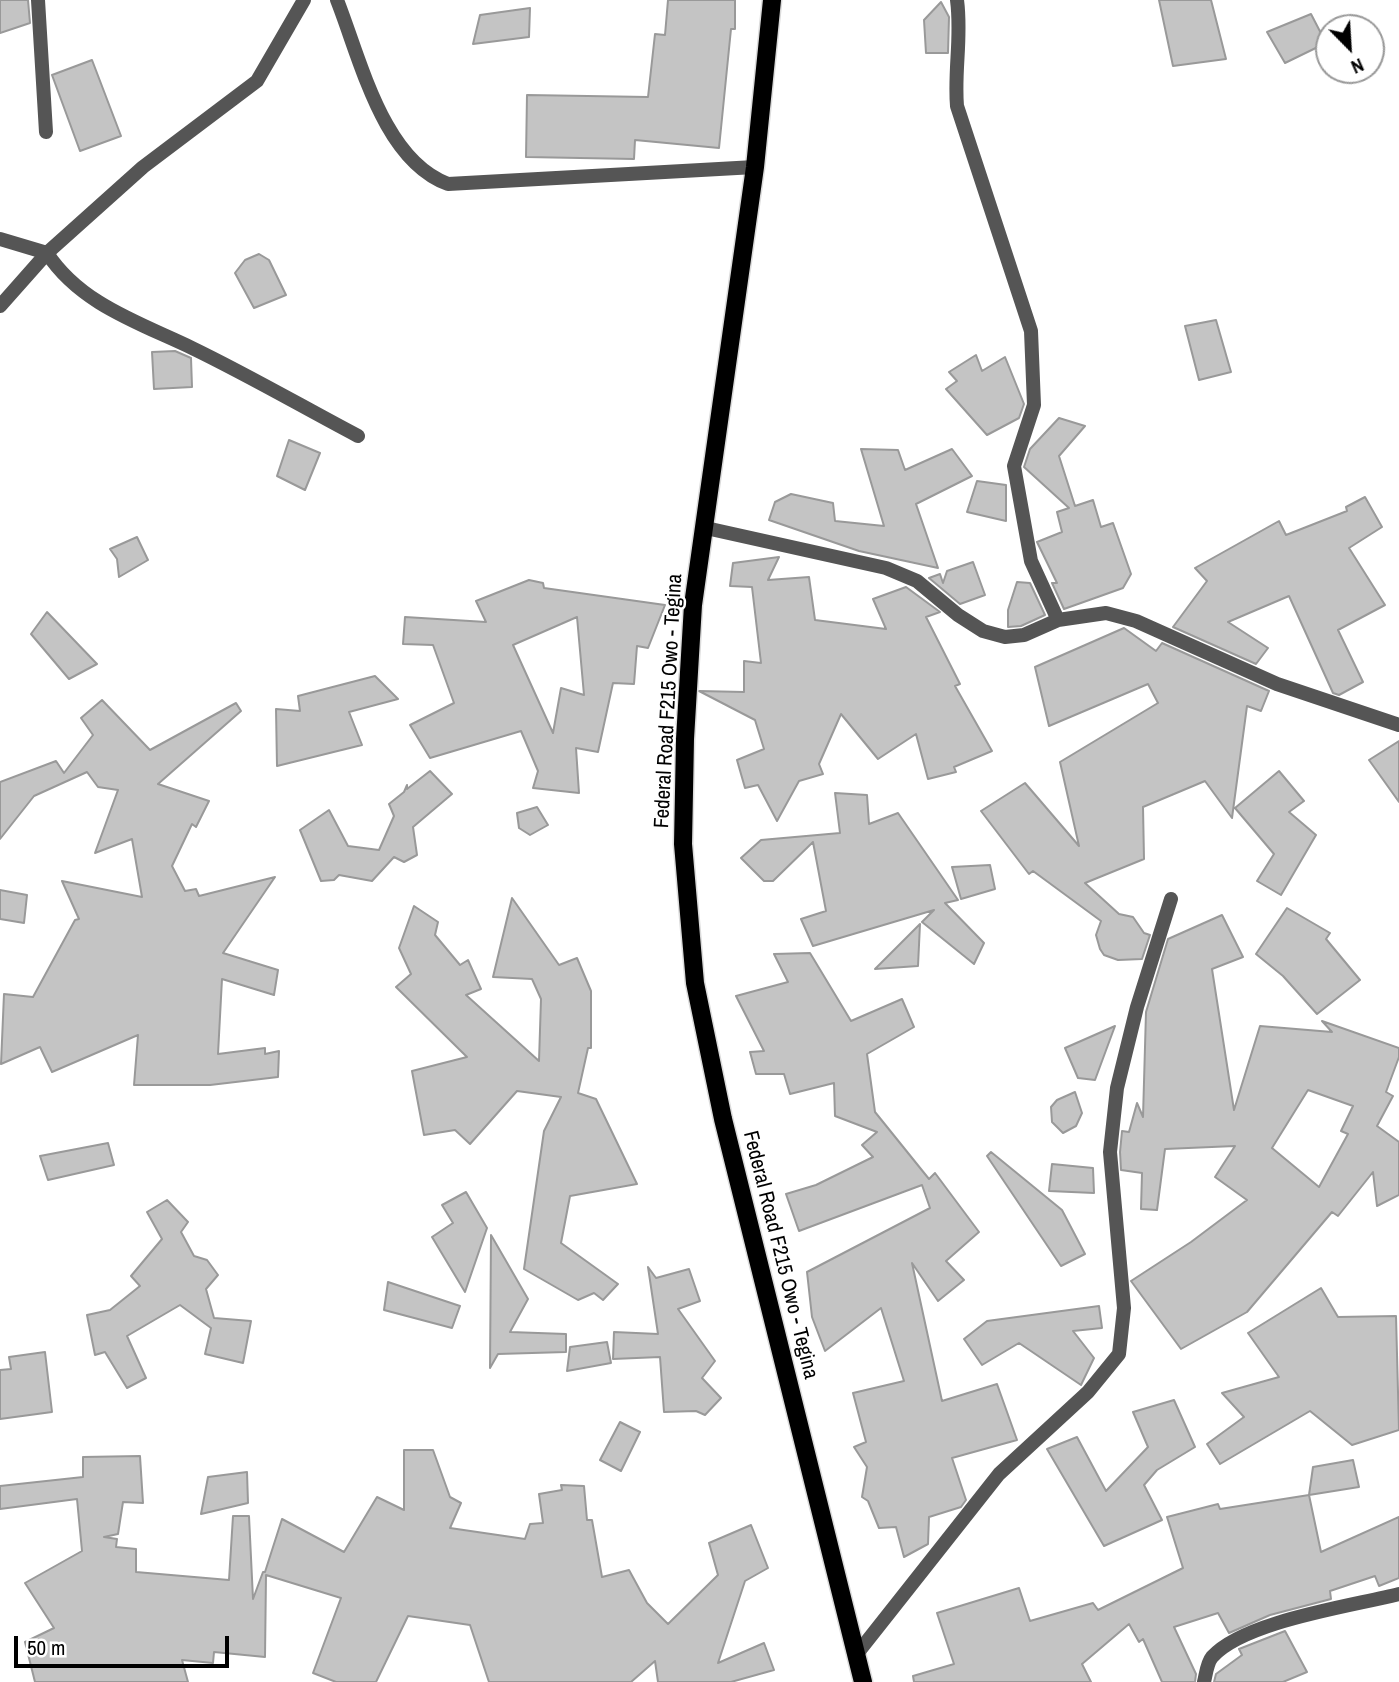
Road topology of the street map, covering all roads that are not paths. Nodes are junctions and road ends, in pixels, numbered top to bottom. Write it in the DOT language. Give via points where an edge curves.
graph roads {
  1 [pos="38,0"];
  2 [pos="304,0"];
  3 [pos="337,0"];
  4 [pos="772,0"];
  5 [pos="957,0"];
  6 [pos="46,132"];
  7 [pos="755,167"];
  8 [pos="0,239"];
  9 [pos="47,253"];
  10 [pos="0,306"];
  11 [pos="358,436"];
  12 [pos="706,528"];
  13 [pos="1058,620"];
  14 [pos="1399,725"];
  15 [pos="1171,899"];
  16 [pos="1399,1594"];
  17 [pos="856,1655"];
  18 [pos="863,1682"];
  19 [pos="1204,1682"];
  1 -- 6 [label="street"];
  2 -- 9 [label="street" via="257,81 166,147"];
  3 -- 7 [label="street" via="392,138 431,178 448,184"];
  4 -- 7 [label="main road, Federal Road F215 Owo - Tegina"];
  5 -- 13 [label="street" via="961,48 957,106 1034,348 1034,405 1014,466 1031,561"];
  7 -- 12 [label="main road, Federal Road F215 Owo - Tegina"];
  8 -- 9 [label="street"];
  9 -- 10 [label="street"];
  9 -- 11 [label="street" via="57,268 125,320 194,349"];
  12 -- 13 [label="street" via="886,568 917,581 984,631 1024,635"];
  12 -- 17 [label="main road, Federal Road F215 Owo - Tegina" via="693,605 685,739 683,844 695,983 723,1119"];
  13 -- 14 [label="street" via="1106,612 1136,621 1277,684"];
  15 -- 17 [label="street" via="1117,1088 1110,1152 1124,1308 1119,1354 1088,1392 999,1474"];
  16 -- 19 [label="street" via="1254,1630 1210,1658"];
  17 -- 18 [label="main road, Federal Road F215 Owo - Tegina"];
}
